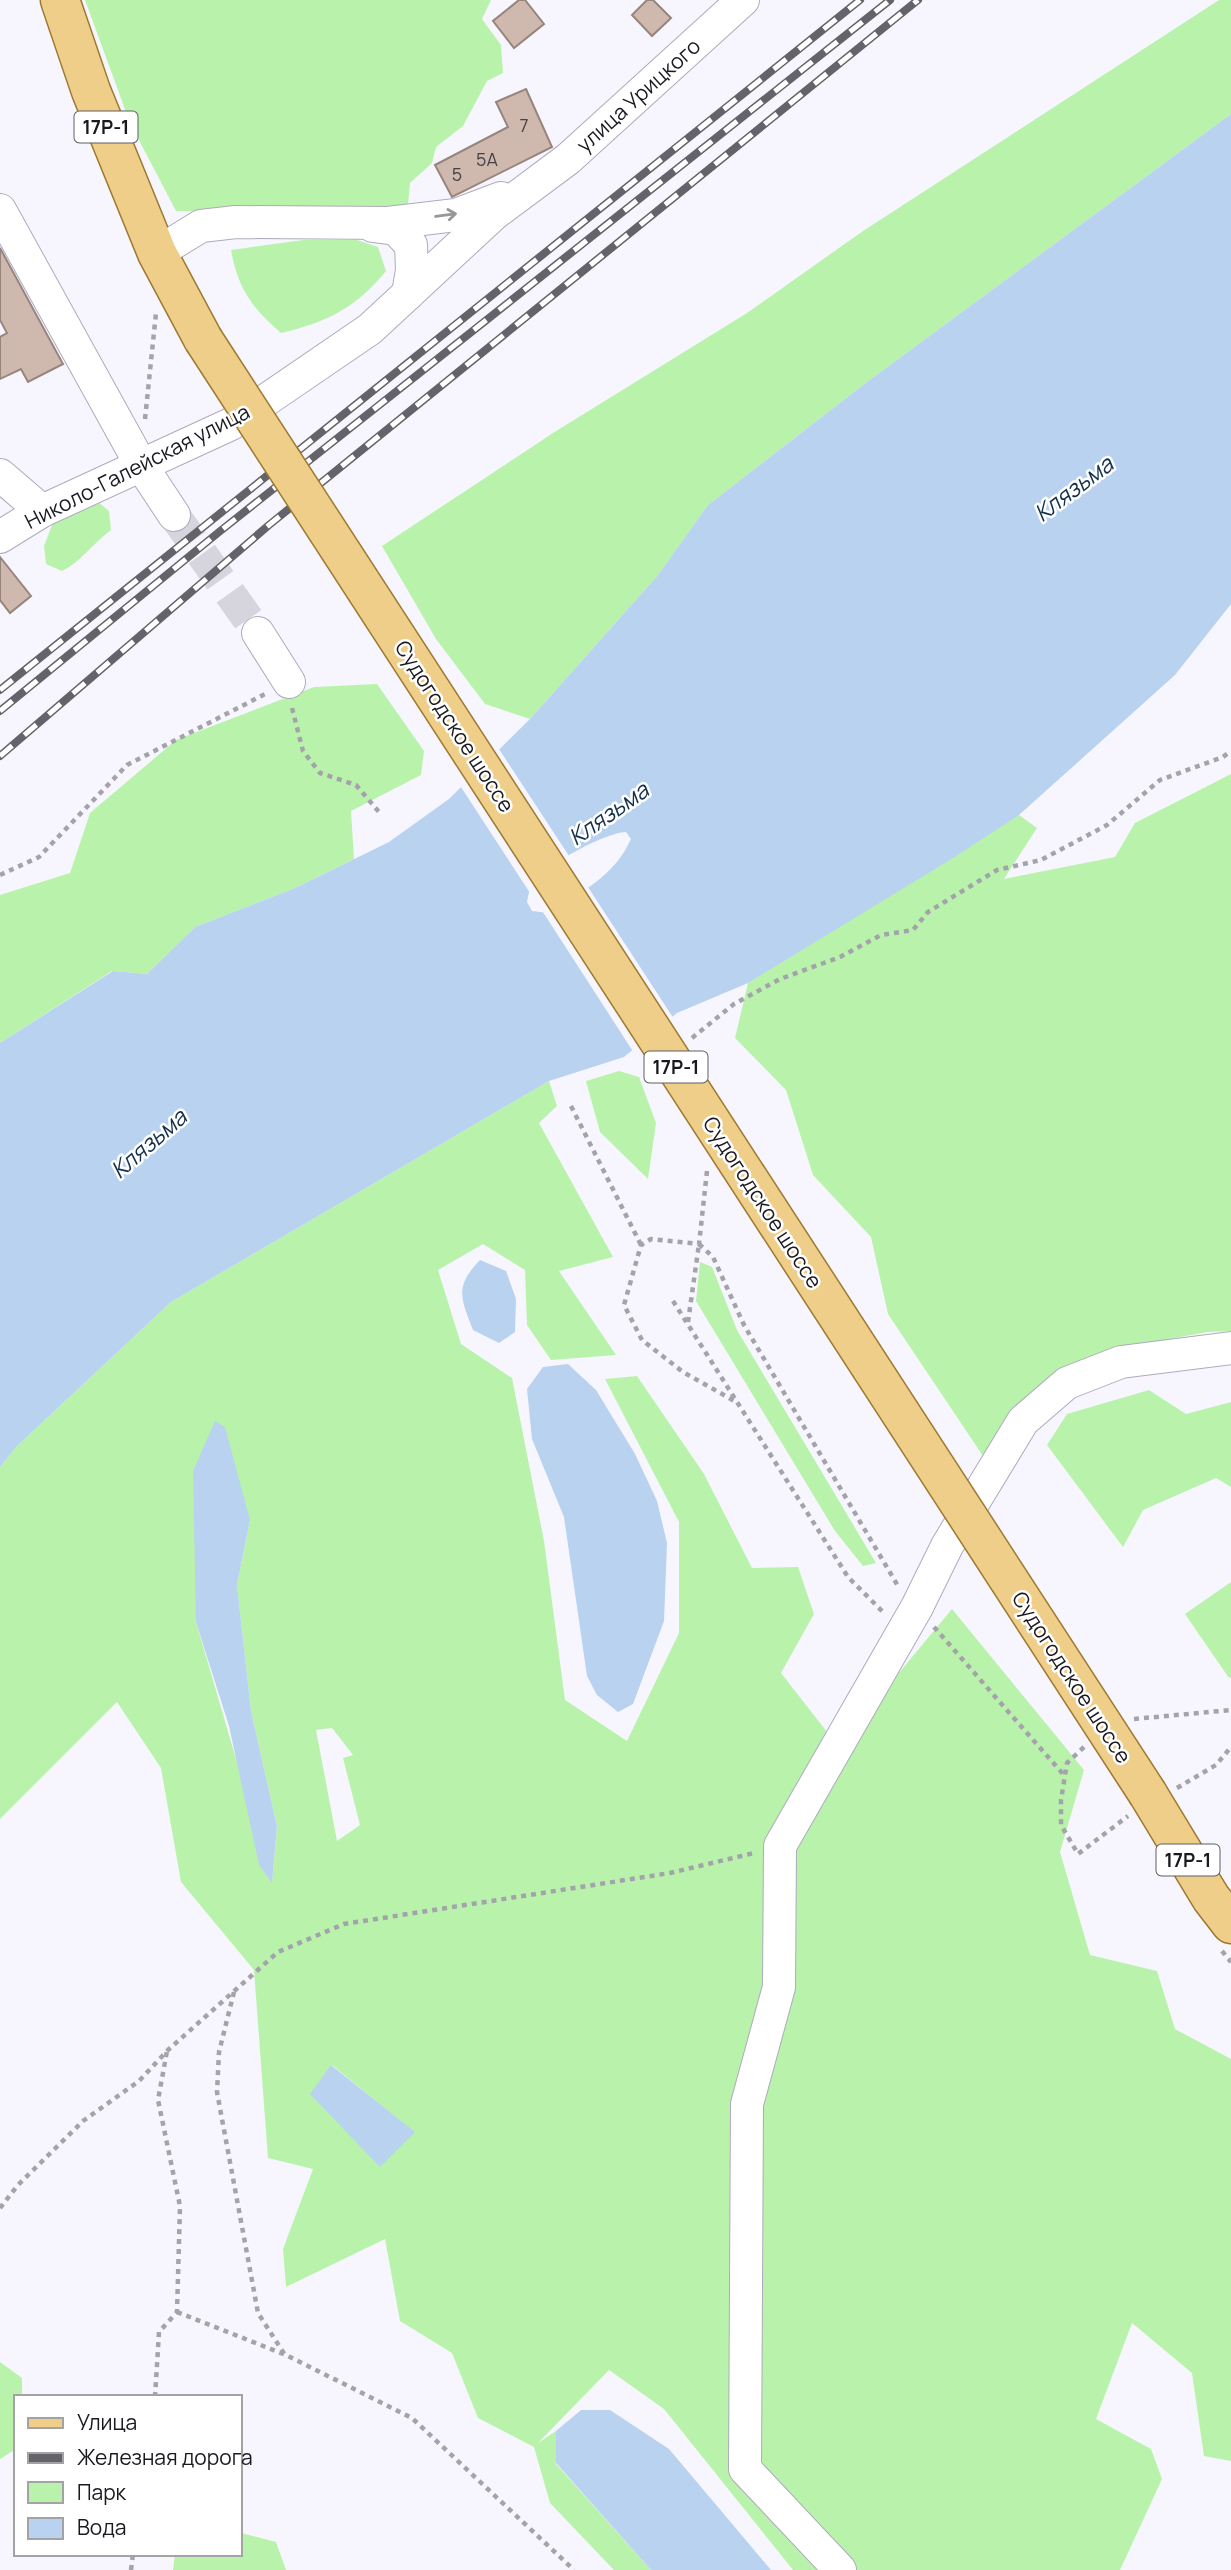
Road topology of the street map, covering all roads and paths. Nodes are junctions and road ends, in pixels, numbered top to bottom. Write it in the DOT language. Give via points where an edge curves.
graph roads {
  1 [pos="60,0"];
  2 [pos="743,0"];
  3 [pos="530,185"];
  4 [pos="0,210"];
  5 [pos="354,224"];
  6 [pos="157,253"];
  7 [pos="408,294"];
  8 [pos="156,305"];
  9 [pos="146,408"];
  10 [pos="141,466"];
  11 [pos="0,475"];
  12 [pos="42,511"];
  13 [pos="174,515"];
  14 [pos="0,537"];
  15 [pos="258,633"];
  16 [pos="289,682"];
  17 [pos="1231,751"];
  18 [pos="379,812"];
  19 [pos="0,875"];
  20 [pos="686,1048"];
  21 [pos="571,1106"];
  22 [pos="707,1169"];
  23 [pos="699,1244"];
  24 [pos="641,1245"];
  25 [pos="673,1301"];
  26 [pos="688,1324"];
  27 [pos="1231,1348"];
  28 [pos="738,1403"];
  29 [pos="910,1619"];
  30 [pos="1231,1710"];
  31 [pos="1164,1717"];
  32 [pos="1231,1747"];
  33 [pos="1067,1763"];
  34 [pos="1063,1774"];
  35 [pos="1150,1800"];
  36 [pos="780,1846"];
  37 [pos="1231,1924"];
  38 [pos="234,1991"];
  39 [pos="168,2050"];
  40 [pos="0,2208"];
  41 [pos="177,2312"];
  42 [pos="286,2355"];
  43 [pos="155,2395"];
  44 [pos="574,2570"];
  45 [pos="841,2570"];
  1 -- 6 [label="main road, 17Р-1" via="91,91"];
  2 -- 3 [label="street, улица Урицкого" via="568,159"];
  5 -- 3 [label="street, улица Урицкого, one-way" via="456,215"];
  3 -- 7 [label="street, улица Урицкого"];
  4 -- 10 [label="street"];
  5 -- 6 [label="street, улица Урицкого" via="236,222 201,226"];
  5 -- 7 [label="street, улица Урицкого" via="396,229 411,246"];
  6 -- 35 [label="main road, Судогодское шоссе / 17Р-1, bridge" via="203,340"];
  7 -- 10 [label="street, Николо-Галейская улица" via="370,329 231,424"];
  8 -- 9 [label="path"];
  10 -- 12 [label="street, Николо-Галейская улица"];
  10 -- 13 [label="street"];
  11 -- 12 [label="street"];
  12 -- 14 [label="street, Николо-Галейская улица"];
  15 -- 16 [label="street"];
  16 -- 18 [label="path" via="303,751 320,773 356,785"];
  16 -- 19 [label="path" via="127,765 40,857"];
  17 -- 20 [label="path" via="1160,780 1107,825 1041,860 997,870 928,912 913,930 881,935 734,1004 692,1037"];
  21 -- 24 [label="path"];
  22 -- 23 [label="path"];
  23 -- 24 [label="path" via="650,1239"];
  23 -- 26 [label="path"];
  23 -- 29 [label="path" via="713,1257 744,1325 892,1580"];
  24 -- 28 [label="path" via="624,1306 642,1340 682,1372"];
  25 -- 26 [label="path"];
  26 -- 28 [label="path"];
  27 -- 29 [label="street" via="1121,1363 1067,1383 1024,1421 947,1546"];
  28 -- 29 [label="path" via="848,1577"];
  29 -- 34 [label="path"];
  29 -- 36 [label="street"];
  30 -- 31 [label="path"];
  32 -- 35 [label="path" via="1216,1765"];
  33 -- 34 [label="path"];
  34 -- 35 [label="path" via="1061,1825 1078,1854"];
  35 -- 37 [label="main road, Судогодское шоссе / 17Р-1"];
  36 -- 38 [label="path" via="670,1873 344,1924 278,1952"];
  36 -- 45 [label="street" via="779,1987 747,2104 745,2469"];
  38 -- 39 [label="path"];
  38 -- 42 [label="path" via="219,2052 217,2092 258,2313"];
  39 -- 40 [label="path" via="139,2081 83,2121"];
  39 -- 41 [label="path" via="158,2100 180,2206"];
  41 -- 42 [label="path"];
  41 -- 43 [label="path" via="159,2332"];
  42 -- 44 [label="path" via="412,2418"];
}
